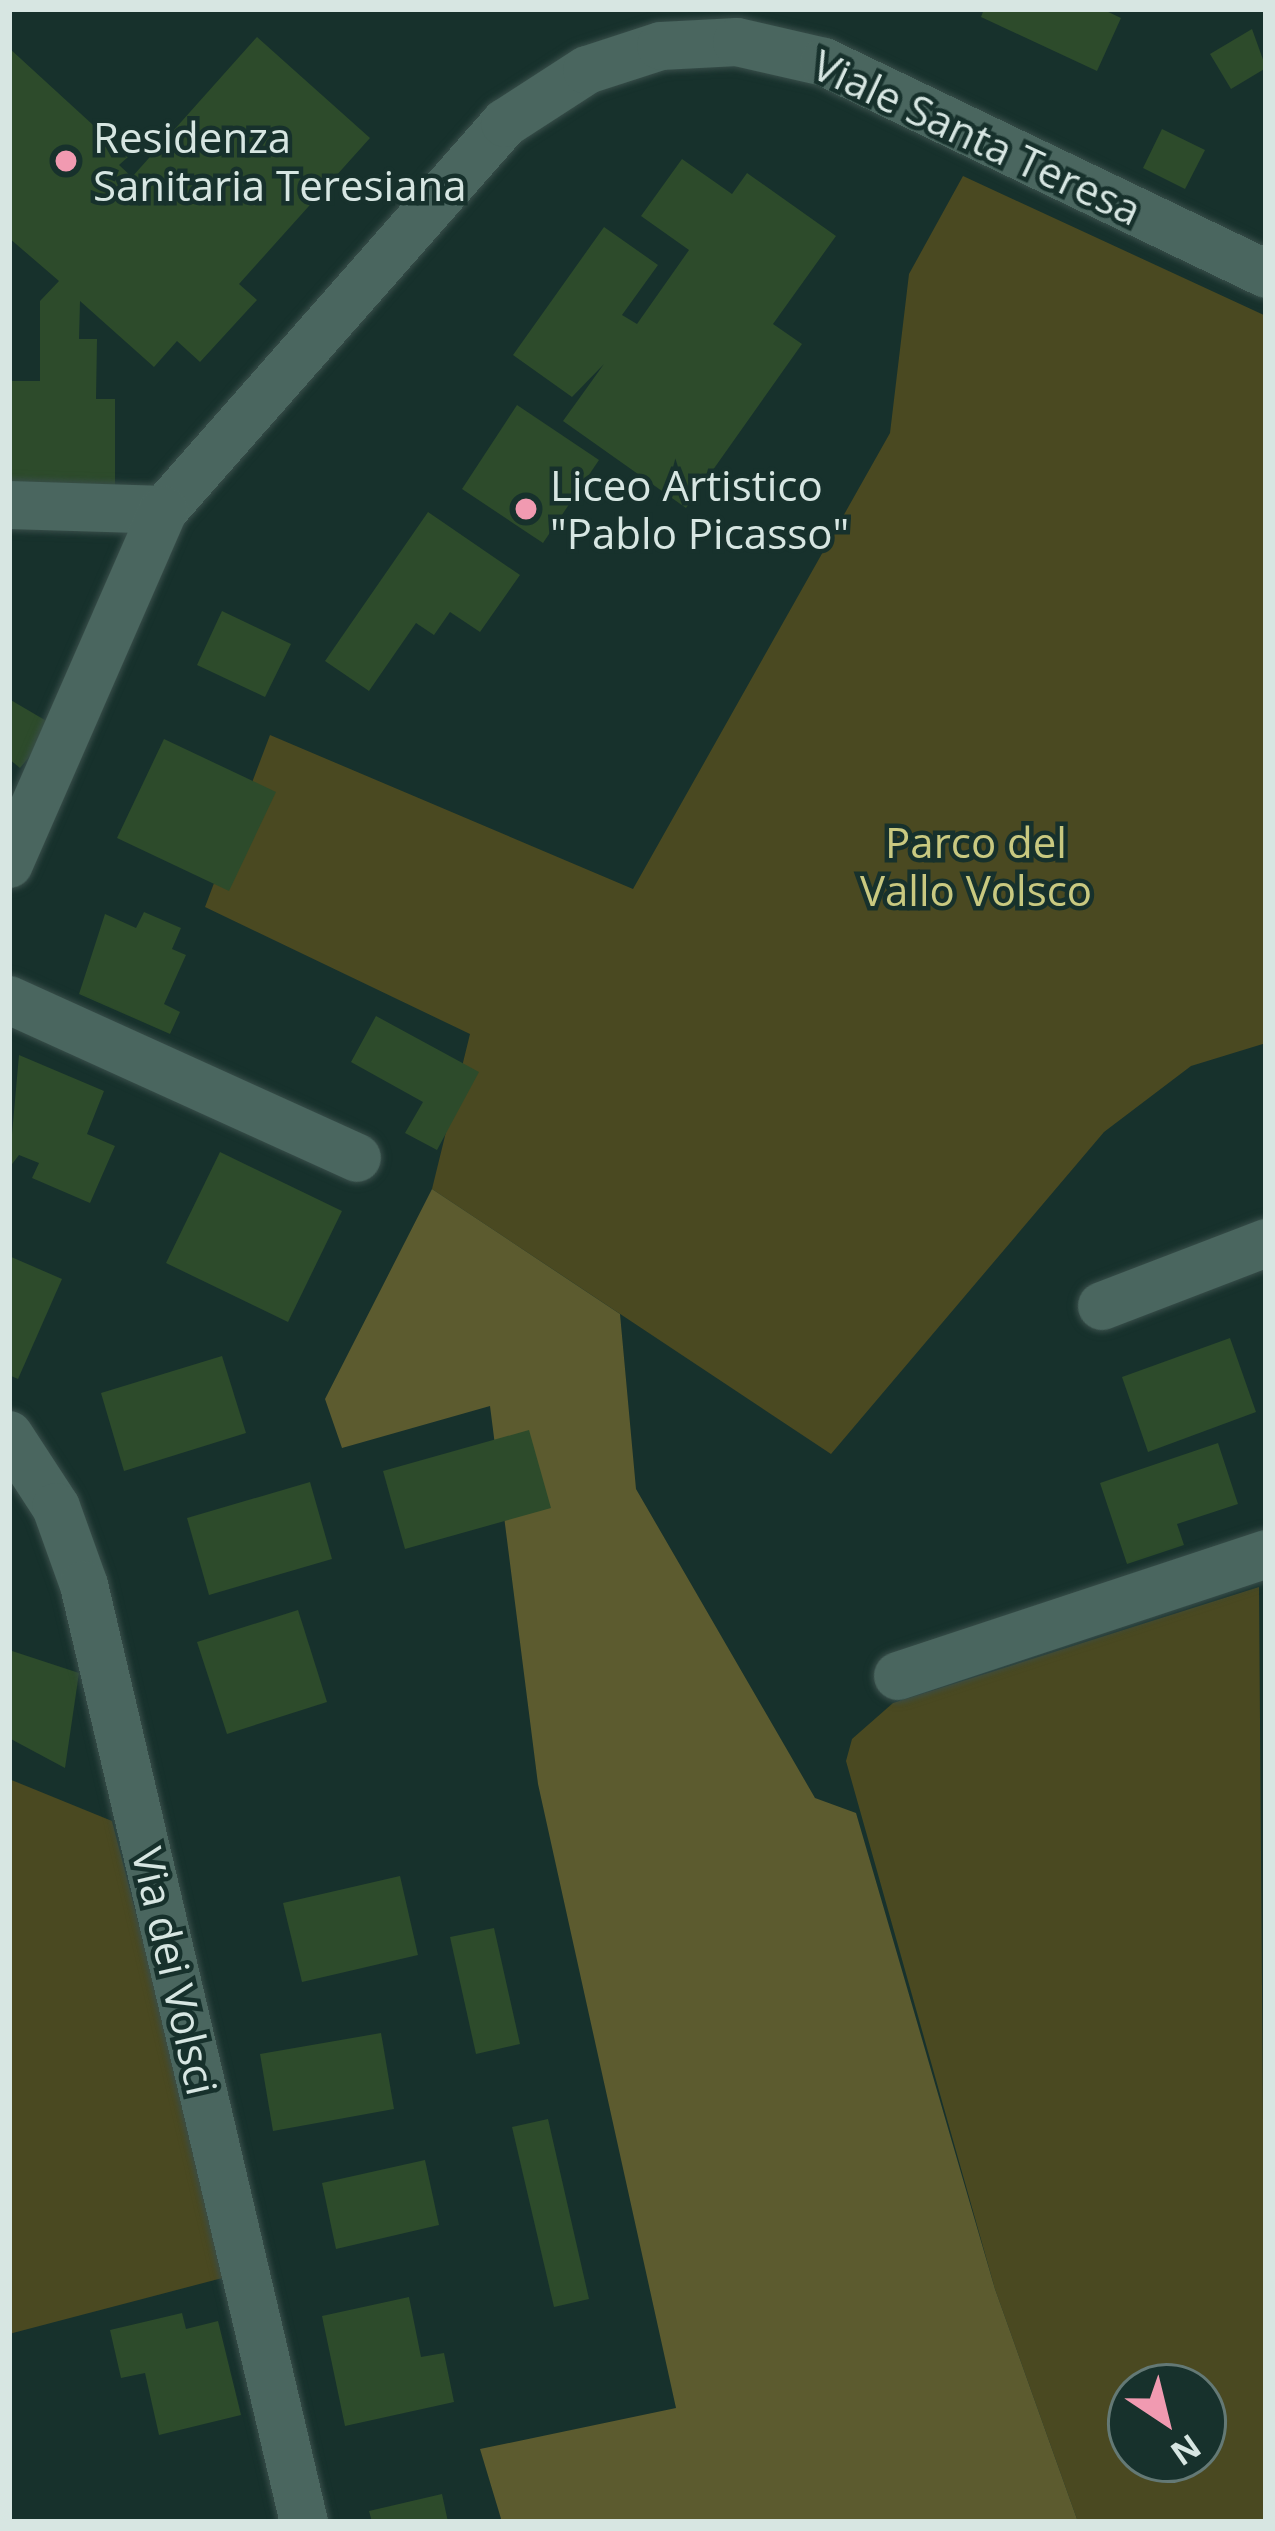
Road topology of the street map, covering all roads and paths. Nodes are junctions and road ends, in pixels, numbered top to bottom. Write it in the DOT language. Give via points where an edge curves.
graph roads {
  1 [pos="1266,274"];
  2 [pos="9,505"];
  3 [pos="164,510"];
  4 [pos="9,864"];
  5 [pos="9,1000"];
  6 [pos="357,1158"];
  7 [pos="1266,1243"];
  8 [pos="1102,1306"];
  9 [pos="9,1435"];
  10 [pos="1266,1554"];
  11 [pos="898,1676"];
  12 [pos="304,2522"];
  1 -- 3 [label="street, Viale Santa Teresa" via="805,55 737,42 661,46 586,70 506,123"];
  2 -- 3 [label="street"];
  3 -- 4 [label="street, Viale Santa Teresa"];
  5 -- 6 [label="street"];
  7 -- 8 [label="street"];
  9 -- 12 [label="street, Via dei Volsci" via="56,1508 84,1585"];
  10 -- 11 [label="street"];
}
